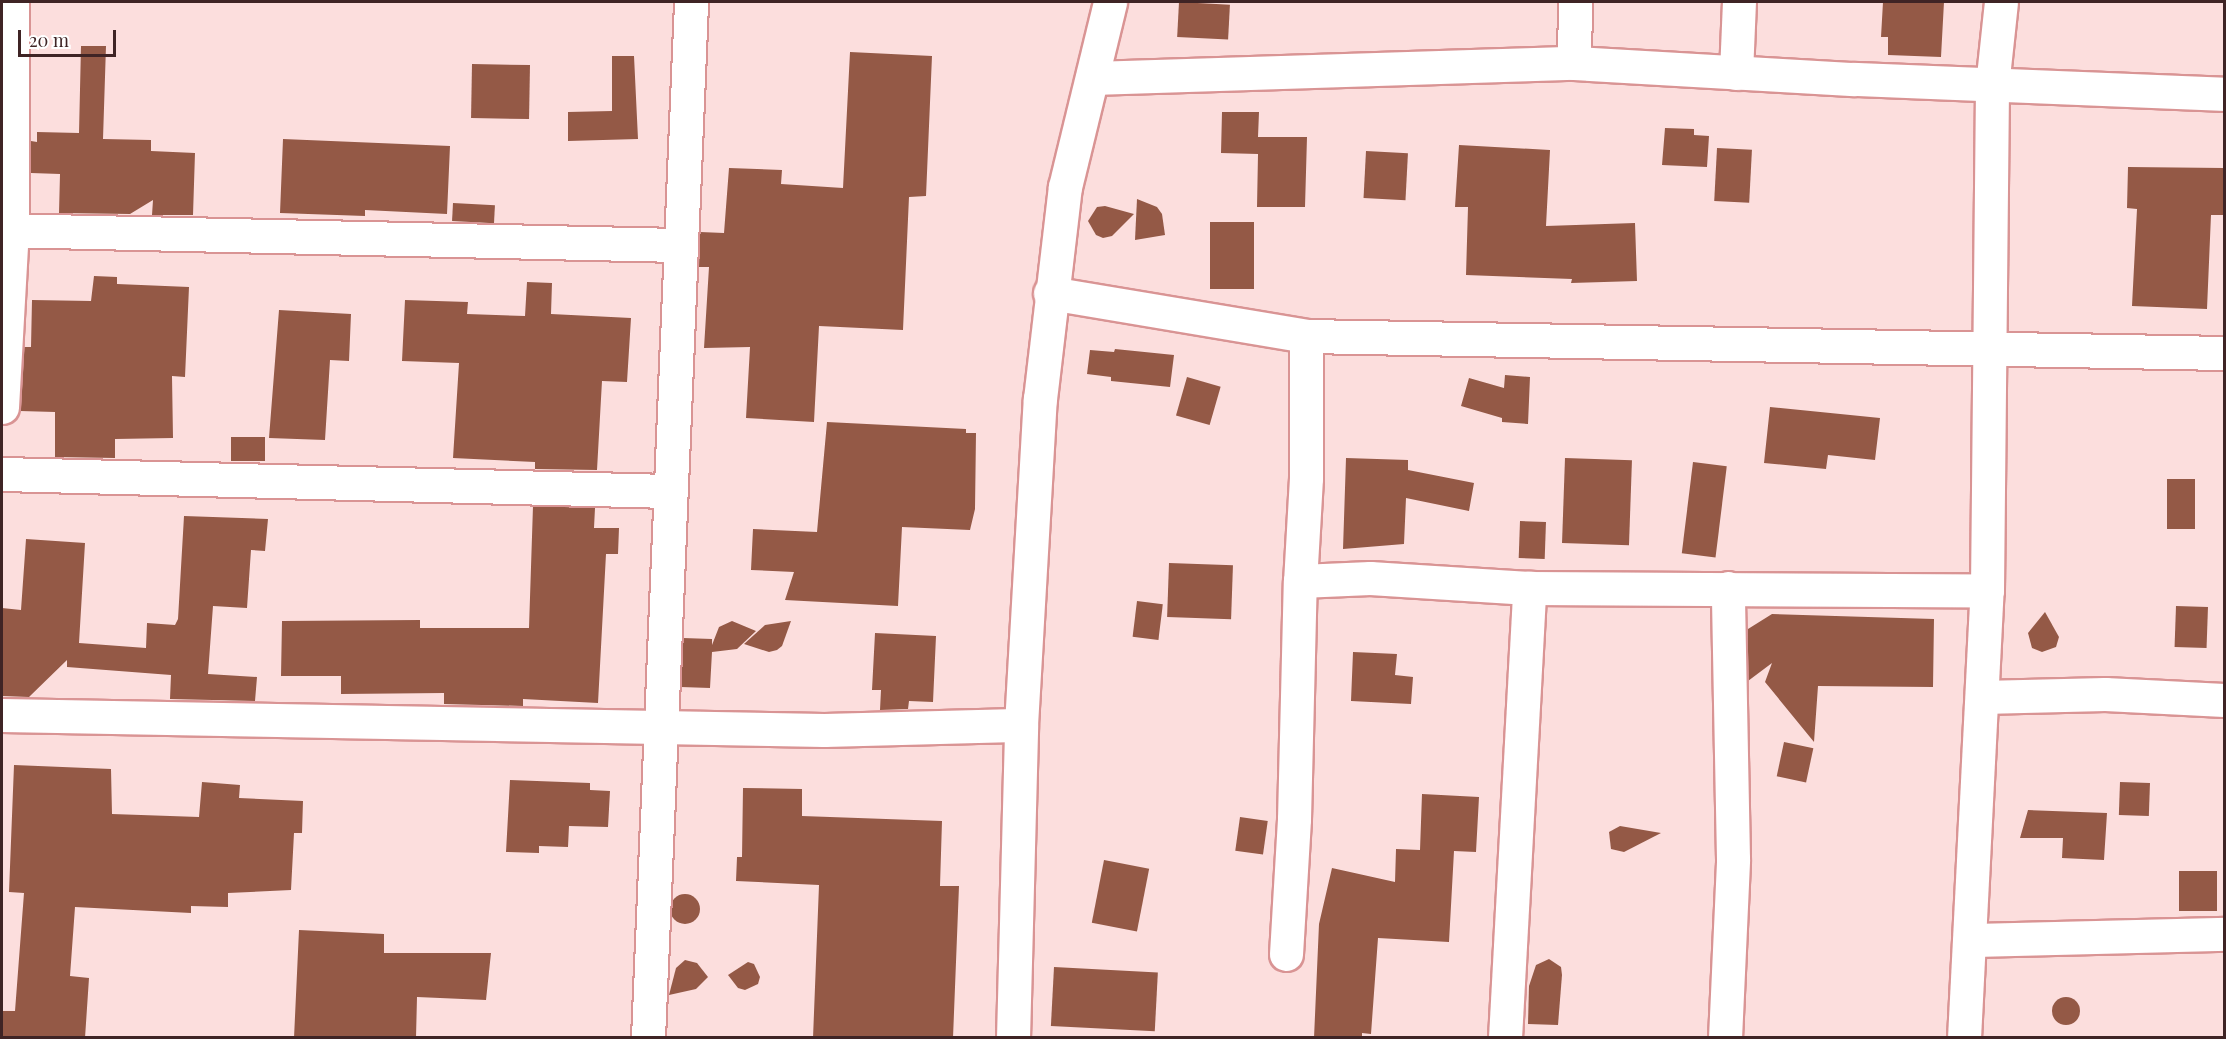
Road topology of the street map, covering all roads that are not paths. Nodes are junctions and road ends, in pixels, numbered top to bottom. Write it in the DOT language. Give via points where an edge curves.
graph roads {
  1 [pos="12,2"];
  2 [pos="691,2"];
  3 [pos="1110,2"];
  4 [pos="1575,2"];
  5 [pos="1739,2"];
  6 [pos="2001,2"];
  7 [pos="1574,63"];
  8 [pos="1736,73"];
  9 [pos="1092,78"];
  10 [pos="1992,86"];
  11 [pos="2224,94"];
  12 [pos="7,229"];
  13 [pos="679,245"];
  14 [pos="1050,293"];
  15 [pos="1306,336"];
  16 [pos="1988,348"];
  17 [pos="2222,358"];
  18 [pos="2,407"];
  19 [pos="2,474"];
  20 [pos="668,491"];
  21 [pos="1300,581"];
  22 [pos="1529,588"];
  23 [pos="1728,588"];
  24 [pos="1987,590"];
  25 [pos="1982,697"];
  26 [pos="2224,700"];
  27 [pos="2,715"];
  28 [pos="1021,725"];
  29 [pos="661,726"];
  30 [pos="2224,934"];
  31 [pos="1970,940"];
  32 [pos="1286,954"];
  33 [pos="648,1038"];
  34 [pos="1013,1038"];
  35 [pos="1505,1038"];
  36 [pos="1725,1038"];
  37 [pos="1964,1038"];
  1 -- 12 [label="street"];
  2 -- 13 [label="street"];
  3 -- 9 [label="street"];
  4 -- 7 [label="street"];
  5 -- 8 [label="street"];
  6 -- 10 [label="street"];
  7 -- 8 [label="street"];
  7 -- 9 [label="street"];
  8 -- 10 [label="street"];
  9 -- 14 [label="street" via="1065,187"];
  10 -- 11 [label="street"];
  10 -- 16 [label="street"];
  12 -- 13 [label="street"];
  12 -- 18 [label="street"];
  13 -- 20 [label="street"];
  14 -- 15 [label="street"];
  14 -- 28 [label="street"];
  15 -- 16 [label="street"];
  15 -- 21 [label="street" via="1306,478"];
  16 -- 17 [label="street"];
  16 -- 24 [label="street"];
  19 -- 20 [label="street"];
  20 -- 29 [label="street"];
  21 -- 22 [label="street" via="1370,578"];
  21 -- 32 [label="street"];
  22 -- 23 [label="street"];
  22 -- 35 [label="street"];
  23 -- 24 [label="street"];
  23 -- 36 [label="street" via="1733,859"];
  24 -- 25 [label="street"];
  25 -- 26 [label="street" via="2105,694"];
  25 -- 31 [label="street"];
  27 -- 29 [label="street"];
  28 -- 29 [label="street" via="824,730"];
  28 -- 34 [label="street"];
  29 -- 33 [label="street"];
  30 -- 31 [label="street"];
  31 -- 37 [label="street"];
}
